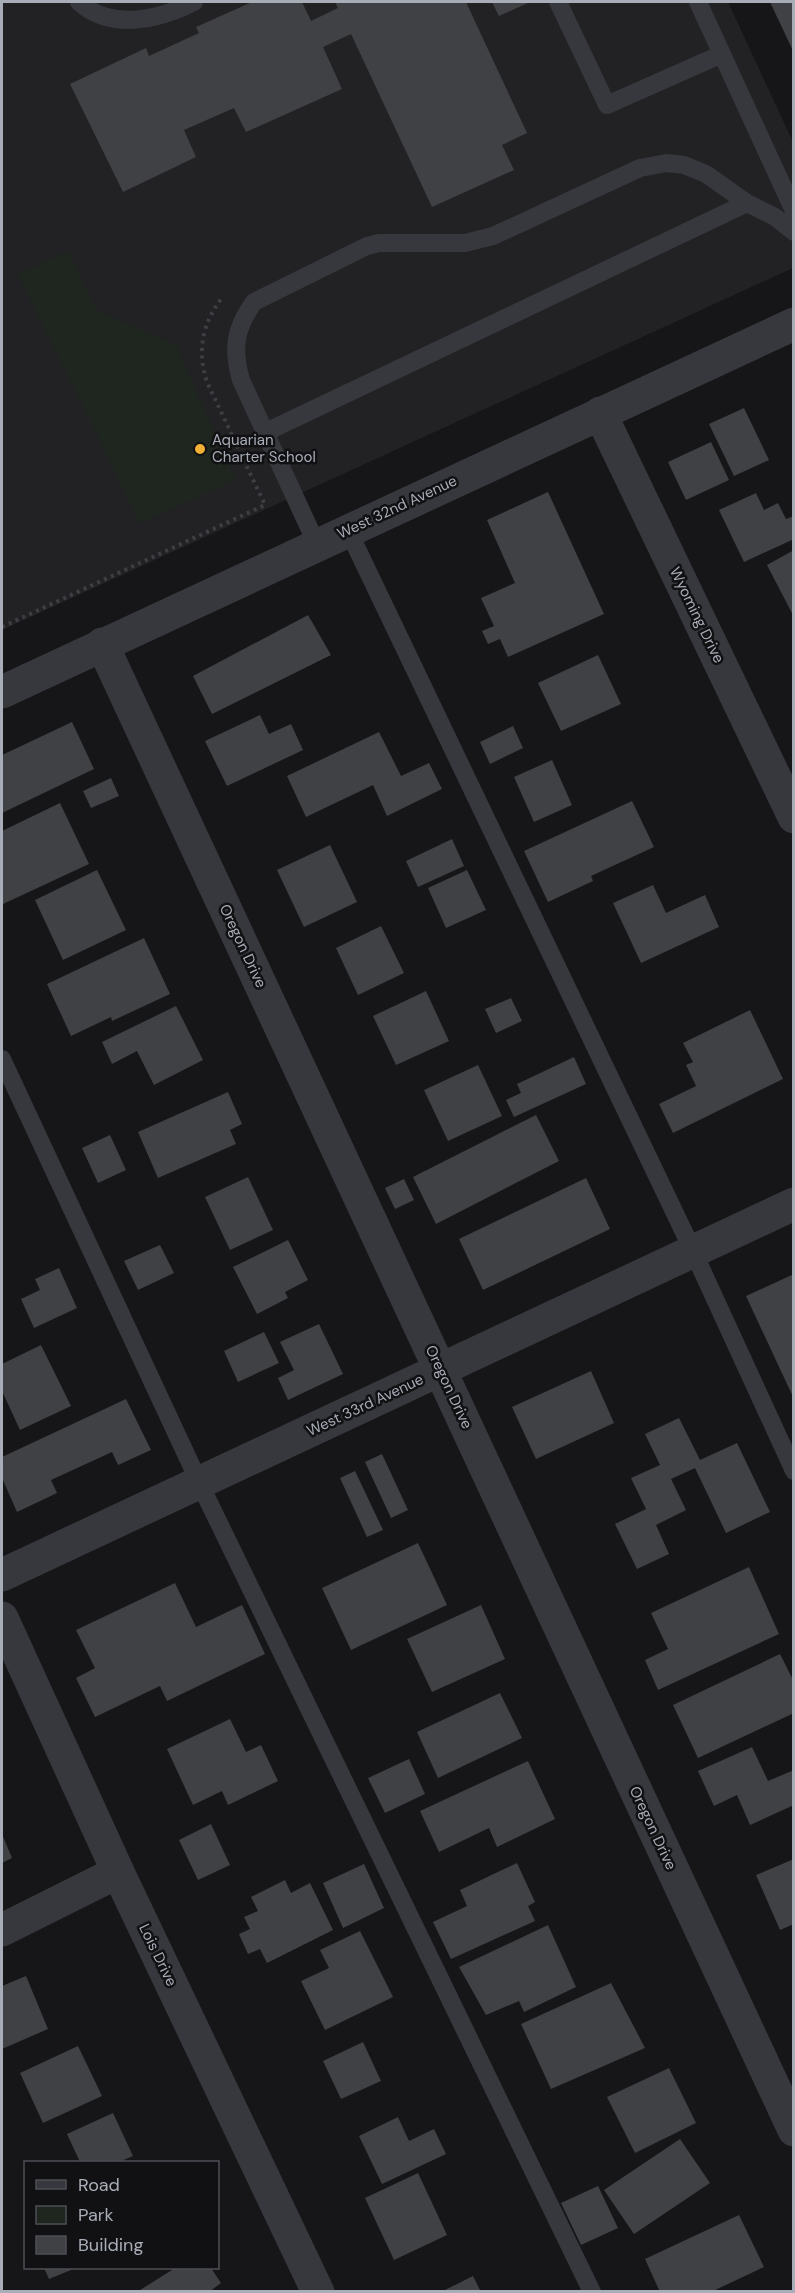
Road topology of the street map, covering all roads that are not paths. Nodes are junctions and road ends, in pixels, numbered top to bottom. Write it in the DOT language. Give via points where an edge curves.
graph roads {
  1 [pos="79,2"];
  2 [pos="194,2"];
  3 [pos="558,2"];
  4 [pos="698,2"];
  5 [pos="722,54"];
  6 [pos="747,203"];
  7 [pos="794,211"];
  8 [pos="794,232"];
  9 [pos="794,324"];
  10 [pos="600,413"];
  11 [pos="266,432"];
  12 [pos="348,530"];
  13 [pos="316,545"];
  14 [pos="102,644"];
  15 [pos="2,692"];
  16 [pos="794,817"];
  17 [pos="2,1059"];
  18 [pos="794,1204"];
  19 [pos="693,1251"];
  20 [pos="441,1369"];
  21 [pos="794,1471"];
  22 [pos="199,1482"];
  23 [pos="2,1575"];
  24 [pos="2,1618"];
  25 [pos="118,1872"];
  26 [pos="2,1930"];
  27 [pos="794,2130"];
  28 [pos="318,2292"];
  29 [pos="592,2292"];
  1 -- 2 [label="lane" via="111,19 157,17"];
  3 -- 5 [label="lane" via="607,105"];
  4 -- 5 [label="lane"];
  5 -- 7 [label="lane"];
  6 -- 8 [label="lane"];
  6 -- 11 [label="lane"];
  6 -- 11 [label="lane" via="695,169 652,165 493,237 465,243 367,246 254,302 242,319 235,339 236,362"];
  9 -- 10 [label="street, West 32nd Avenue"];
  10 -- 12 [label="street, West 32nd Avenue"];
  10 -- 16 [label="street, Wyoming Drive"];
  11 -- 13 [label="lane"];
  12 -- 13 [label="street, West 32nd Avenue"];
  12 -- 19 [label="lane"];
  13 -- 14 [label="street, West 32nd Avenue"];
  14 -- 15 [label="street, West 32nd Avenue"];
  14 -- 20 [label="street, Oregon Drive"];
  17 -- 22 [label="lane"];
  18 -- 19 [label="street, West 33rd Avenue"];
  19 -- 20 [label="street, West 33rd Avenue"];
  19 -- 21 [label="lane"];
  20 -- 22 [label="street, West 33rd Avenue"];
  20 -- 27 [label="street, Oregon Drive"];
  22 -- 23 [label="street, West 33rd Avenue"];
  22 -- 29 [label="lane"];
  24 -- 25 [label="street, Lois Drive"];
  25 -- 26 [label="street"];
  25 -- 28 [label="street, Lois Drive"];
}
